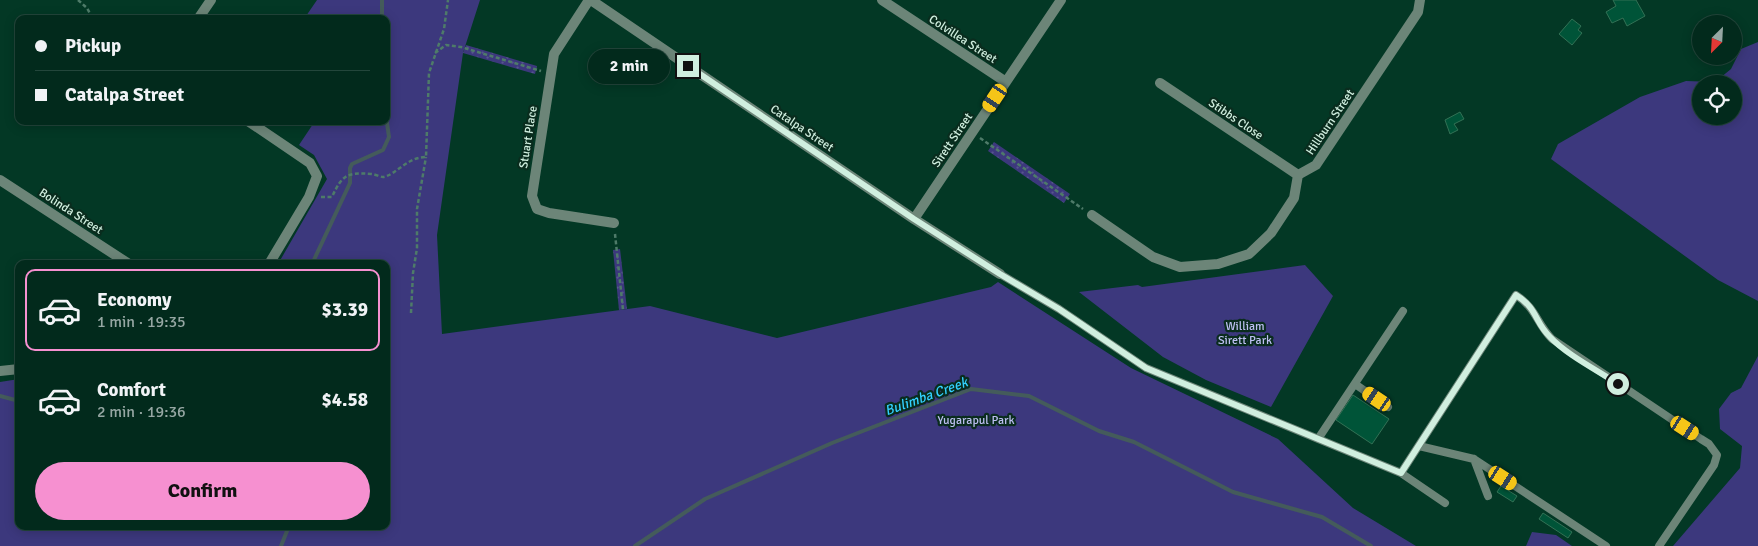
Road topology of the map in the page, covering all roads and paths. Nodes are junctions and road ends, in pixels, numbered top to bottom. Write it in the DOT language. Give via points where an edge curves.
graph roads {
  1 [pos="78,0"];
  2 [pos="211,0"];
  3 [pos="448,0"];
  4 [pos="590,0"];
  5 [pos="882,0"];
  6 [pos="1060,0"];
  7 [pos="1420,0"];
  8 [pos="91,15"];
  9 [pos="201,15"];
  10 [pos="435,53"];
  11 [pos="550,74"];
  12 [pos="1006,82"];
  13 [pos="1160,83"];
  14 [pos="254,125"];
  15 [pos="972,132"];
  16 [pos="426,157"];
  17 [pos="1298,175"];
  18 [pos="0,180"];
  19 [pos="309,197"];
  20 [pos="1092,215"];
  21 [pos="914,219"];
  22 [pos="614,223"];
  23 [pos="123,260"];
  24 [pos="271,260"];
  25 [pos="1000,274"];
  26 [pos="623,310"];
  27 [pos="1404,311"];
  28 [pos="411,313"];
  29 [pos="15,369"];
  30 [pos="0,371"];
  31 [pos="1355,384"];
  32 [pos="1388,406"];
  33 [pos="1318,440"];
  34 [pos="1419,446"];
  35 [pos="1474,459"];
  36 [pos="1401,473"];
  37 [pos="1488,496"];
  38 [pos="1445,503"];
  39 [pos="1606,546"];
  40 [pos="1659,546"];
  1 -- 8 [label="path"];
  2 -- 9 [label="street"];
  3 -- 10 [label="path" via="444,29"];
  4 -- 11 [label="street, Stuart Place" via="554,54"];
  4 -- 21 [label="street, Catalpa Street"];
  5 -- 12 [label="street, Colvillea Street"];
  6 -- 12 [label="street, Sirett Street"];
  7 -- 17 [label="street, Hillburn Street" via="1418,12 1316,165"];
  10 -- 11 [label="path" via="446,46 461,48"];
  10 -- 16 [label="path" via="429,73"];
  11 -- 22 [label="street, Stuart Place" via="532,196 537,209"];
  12 -- 15 [label="street, Sirett Street"];
  13 -- 17 [label="street, Stibbs Close"];
  14 -- 19 [label="street" via="310,163 318,176"];
  15 -- 20 [label="path"];
  15 -- 21 [label="street, Sirett Street"];
  16 -- 19 [label="path" via="416,157 383,177 355,173 345,176 332,197"];
  16 -- 28 [label="path" via="417,209"];
  17 -- 20 [label="street" via="1294,198 1271,233 1249,254 1218,264 1180,266 1153,257"];
  18 -- 23 [label="street, Bolinda Street"];
  19 -- 24 [label="street"];
  21 -- 25 [label="street, Catalpa Street"];
  22 -- 26 [label="path"];
  25 -- 33 [label="lane" via="1059,309 1146,368"];
  27 -- 31 [label="lane"];
  29 -- 30 [label="street"];
  31 -- 32 [label="lane"];
  31 -- 33 [label="lane"];
  33 -- 36 [label="lane"];
  34 -- 35 [label="lane"];
  34 -- 36 [label="lane"];
  34 -- 40 [label="lane" via="1516,295 1530,305 1552,339 1701,439 1717,455 1714,465"];
  35 -- 37 [label="lane"];
  35 -- 39 [label="lane"];
  36 -- 38 [label="lane"];
}
